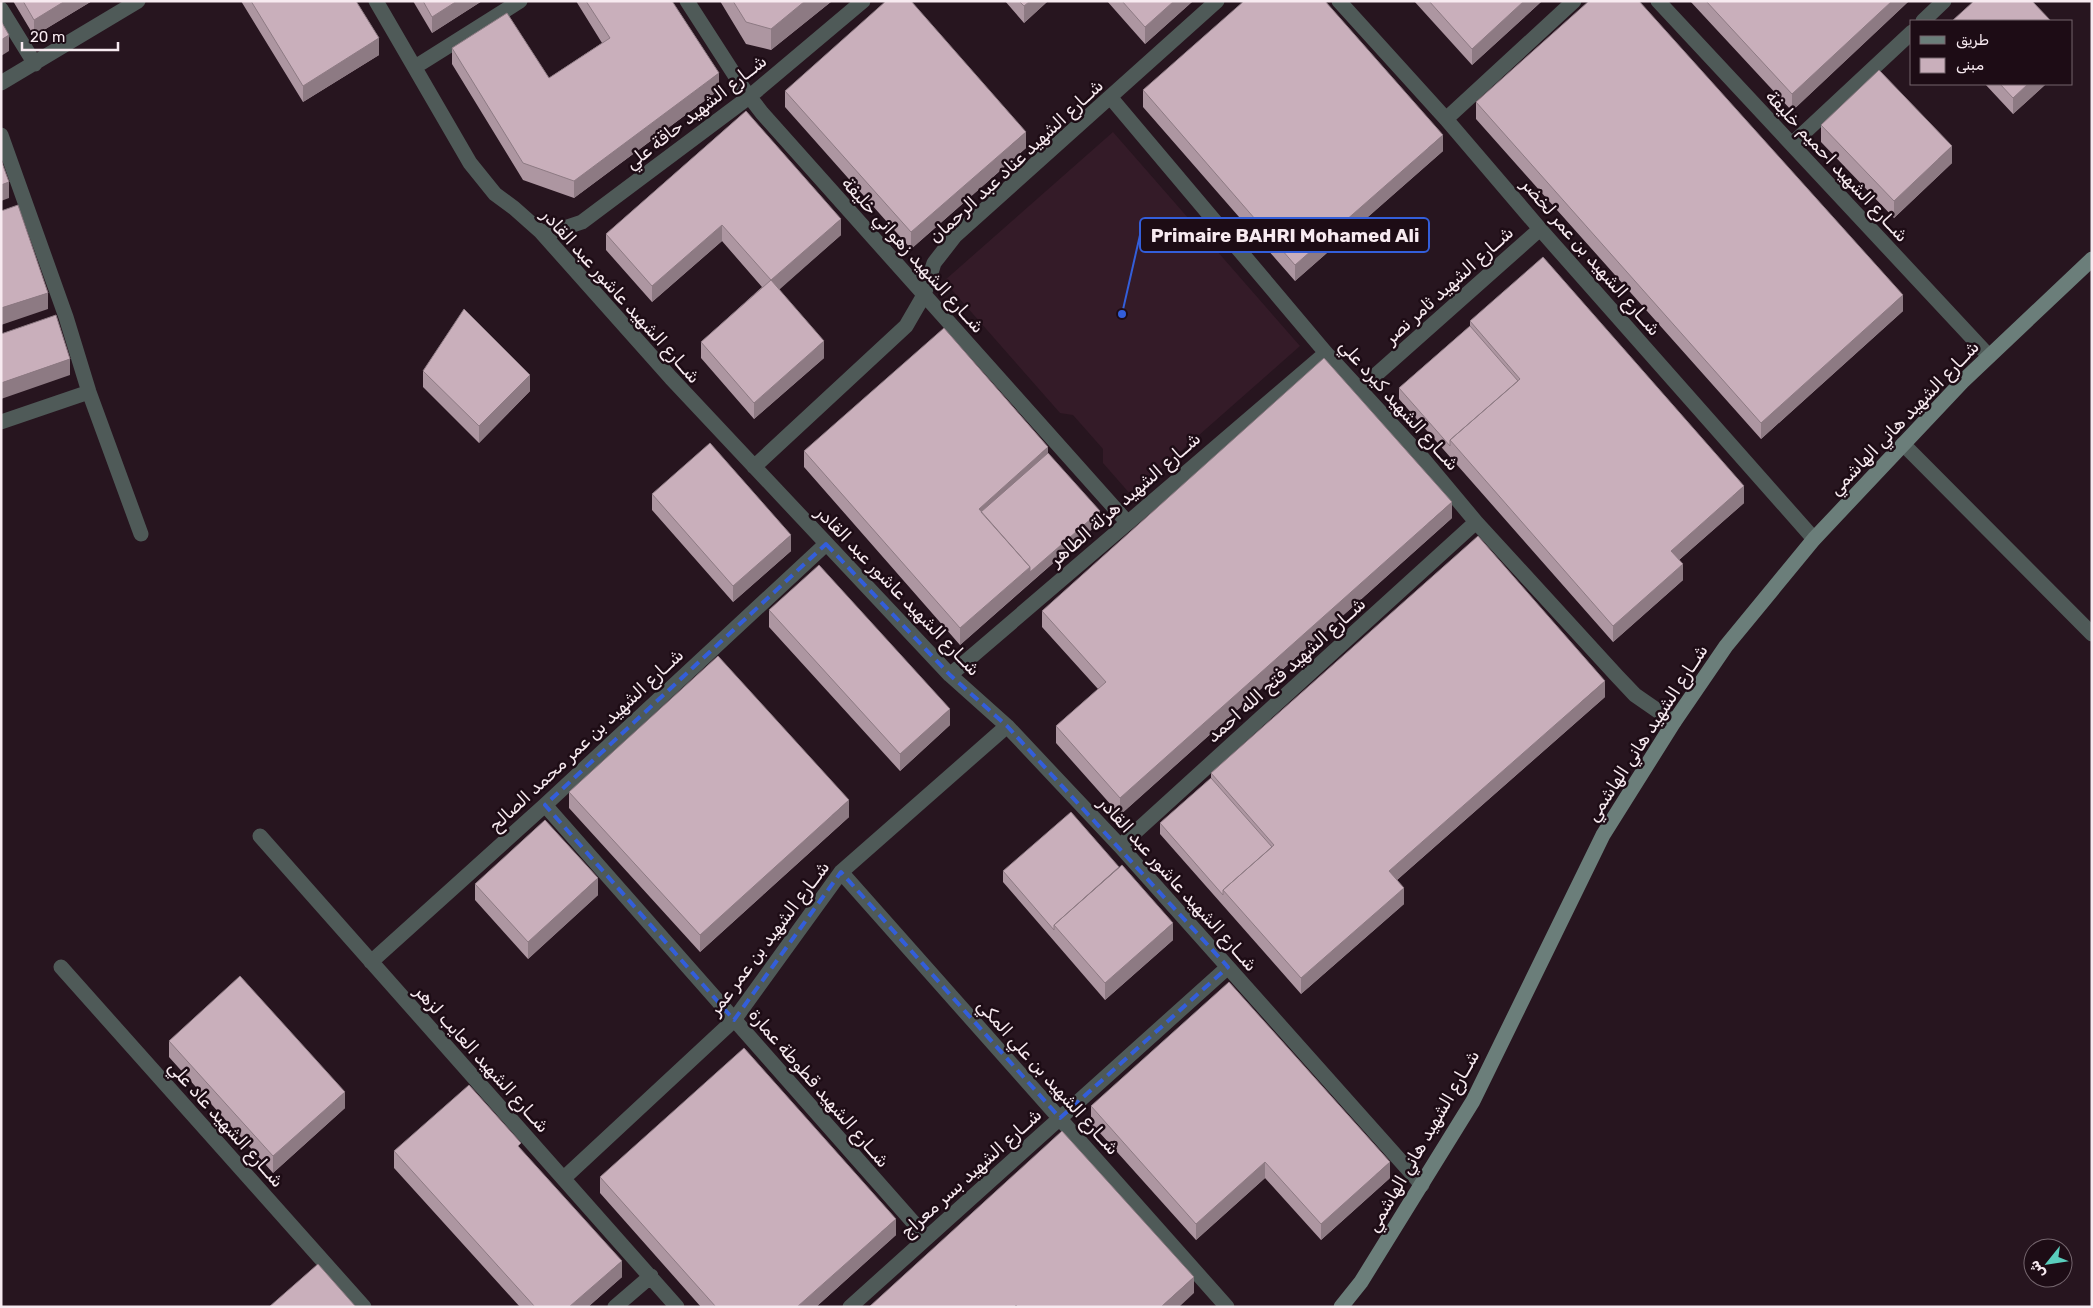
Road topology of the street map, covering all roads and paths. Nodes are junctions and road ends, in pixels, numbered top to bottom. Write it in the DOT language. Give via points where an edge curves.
graph roads {
  1 [pos="138,1"];
  2 [pos="376,1"];
  3 [pos="520,1"];
  4 [pos="688,1"];
  5 [pos="863,1"];
  6 [pos="1217,1"];
  7 [pos="1339,1"];
  8 [pos="1574,1"];
  9 [pos="1658,1"];
  10 [pos="1944,1"];
  11 [pos="1,9"];
  12 [pos="1924,20"];
  13 [pos="1910,34"];
  14 [pos="35,64"];
  15 [pos="415,67"];
  16 [pos="1,83"];
  17 [pos="749,97"];
  18 [pos="1111,98"];
  19 [pos="1446,119"];
  20 [pos="1,135"];
  21 [pos="1792,144"];
  22 [pos="27,205"];
  23 [pos="10,210"];
  24 [pos="1540,229"];
  25 [pos="541,232"];
  26 [pos="2092,259"];
  27 [pos="924,295"];
  28 [pos="1326,352"];
  29 [pos="1989,356"];
  30 [pos="1360,389"];
  31 [pos="89,392"];
  32 [pos="1,422"];
  33 [pos="1903,444"];
  34 [pos="754,466"];
  35 [pos="1127,522"];
  36 [pos="1476,522"];
  37 [pos="140,534"];
  38 [pos="1814,539"];
  39 [pos="826,544"];
  40 [pos="2092,634"];
  41 [pos="950,675"];
  42 [pos="1674,722"];
  43 [pos="1007,726"];
  44 [pos="545,805"];
  45 [pos="260,836"];
  46 [pos="1120,846"];
  47 [pos="841,872"];
  48 [pos="371,962"];
  49 [pos="61,967"];
  50 [pos="1228,967"];
  51 [pos="734,1020"];
  52 [pos="1060,1118"];
  53 [pos="564,1178"];
  54 [pos="1422,1185"];
  55 [pos="927,1238"];
  56 [pos="650,1276"];
  57 [pos="364,1307"];
  58 [pos="616,1307"];
  59 [pos="677,1307"];
  60 [pos="850,1307"];
  61 [pos="1227,1307"];
  62 [pos="1342,1307"];
  1 -- 14 [label="street"];
  2 -- 15 [label="street, شــارع الشهيد عاشور عبد القادر"];
  3 -- 15 [label="street"];
  4 -- 17 [label="street, شــارع الشهيد زهواني خليفة"];
  5 -- 17 [label="street, شــارع الشهيد حاقة علي"];
  6 -- 18 [label="street, شــارع الشهيد عناد عبد الرحمان"];
  7 -- 19 [label="street, شــارع الشهيد بن عمر لخضر"];
  8 -- 19 [label="street"];
  9 -- 21 [label="street, شــارع الشهيد احميم خليفة"];
  10 -- 12 [label="street"];
  11 -- 14 [label="street"];
  13 -- 21 [label="street"];
  14 -- 16 [label="street"];
  15 -- 25 [label="street, شــارع الشهيد عاشور عبد القادر" via="470,163 495,194"];
  17 -- 25 [label="street, شــارع الشهيد حاقة علي" via="582,222"];
  17 -- 27 [label="street, شــارع الشهيد زهواني خليفة"];
  18 -- 27 [label="street, شــارع الشهيد عناد عبد الرحمان" via="955,236 934,263"];
  18 -- 28 [label="street, شــارع الشهيد كيرد علي"];
  19 -- 24 [label="street, شــارع الشهيد بن عمر لخضر"];
  20 -- 22 [label="street"];
  21 -- 29 [label="street, شــارع الشهيد احميم خليفة"];
  22 -- 23 [label="street"];
  22 -- 31 [label="street" via="61,319"];
  24 -- 30 [label="street, شــارع الشهيد ثامر نصر"];
  24 -- 38 [label="street, شــارع الشهيد بن عمر لخضر"];
  25 -- 34 [label="street, شــارع الشهيد عاشور عبد القادر"];
  26 -- 29 [label="street, شــارع الشهيد هاني الهاشمي"];
  27 -- 34 [label="street, شــارع الشهيد عناد عبد الرحمان" via="906,326"];
  27 -- 35 [label="street, شــارع الشهيد زهواني خليفة"];
  28 -- 30 [label="street, شــارع الشهيد كيرد علي"];
  28 -- 35 [label="street, شــارع الشهيد هزلة الطاهر"];
  29 -- 33 [label="street, شــارع الشهيد هاني الهاشمي"];
  30 -- 36 [label="street, شــارع الشهيد كيرد علي"];
  31 -- 32 [label="street"];
  31 -- 37 [label="street"];
  33 -- 38 [label="street, شــارع الشهيد هاني الهاشمي"];
  33 -- 40 [label="street"];
  34 -- 39 [label="street, شــارع الشهيد عاشور عبد القادر"];
  35 -- 41 [label="street, شــارع الشهيد هزلة الطاهر"];
  36 -- 42 [label="street, شــارع الشهيد كيرد علي" via="1635,695"];
  36 -- 46 [label="street, شــارع الشهيد فتح الله احمد"];
  38 -- 42 [label="street, شــارع الشهيد هاني الهاشمي" via="1726,646"];
  39 -- 41 [label="street, شــارع الشهيد عاشور عبد القادر"];
  39 -- 44 [label="street, شــارع الشهيد بن عمر محمد الصالح"];
  41 -- 43 [label="street, شــارع الشهيد عاشور عبد القادر"];
  42 -- 54 [label="street, شــارع الشهيد هاني الهاشمي" via="1603,835 1473,1101"];
  43 -- 46 [label="street, شــارع الشهيد عاشور عبد القادر"];
  43 -- 47 [label="street, شــارع الشهيد بن عمر عمر"];
  44 -- 48 [label="street, شــارع الشهيد بن عمر محمد الصالح"];
  44 -- 51 [label="street, شــارع الشهيد قطوطة عمارة"];
  45 -- 48 [label="street, شــارع الشهيد العايب لزهر"];
  46 -- 50 [label="street, شــارع الشهيد عاشور عبد القادر"];
  47 -- 51 [label="street, شــارع الشهيد بن عمر عمر"];
  47 -- 52 [label="street, شــارع الشهيد بن علي المكي"];
  48 -- 53 [label="street, شــارع الشهيد العايب لزهر"];
  49 -- 57 [label="street, شــارع الشهيد عاد علي"];
  50 -- 52 [label="street, شــارع الشهيد بسر معراج"];
  50 -- 54 [label="street, شــارع الشهيد عاشور عبد القادر"];
  51 -- 53 [label="street, شــارع الشهيد بن عمر عمر"];
  51 -- 55 [label="street, شــارع الشهيد قطوطة عمارة"];
  52 -- 55 [label="street, شــارع الشهيد بسر معراج"];
  52 -- 61 [label="street, شــارع الشهيد بن علي المكي"];
  53 -- 56 [label="street, شــارع الشهيد العايب لزهر"];
  54 -- 62 [label="street, شــارع الشهيد هاني الهاشمي"];
  55 -- 60 [label="street, شــارع الشهيد بسر معراج"];
  56 -- 58 [label="street"];
  56 -- 59 [label="street, شــارع الشهيد العايب لزهر"];
}
